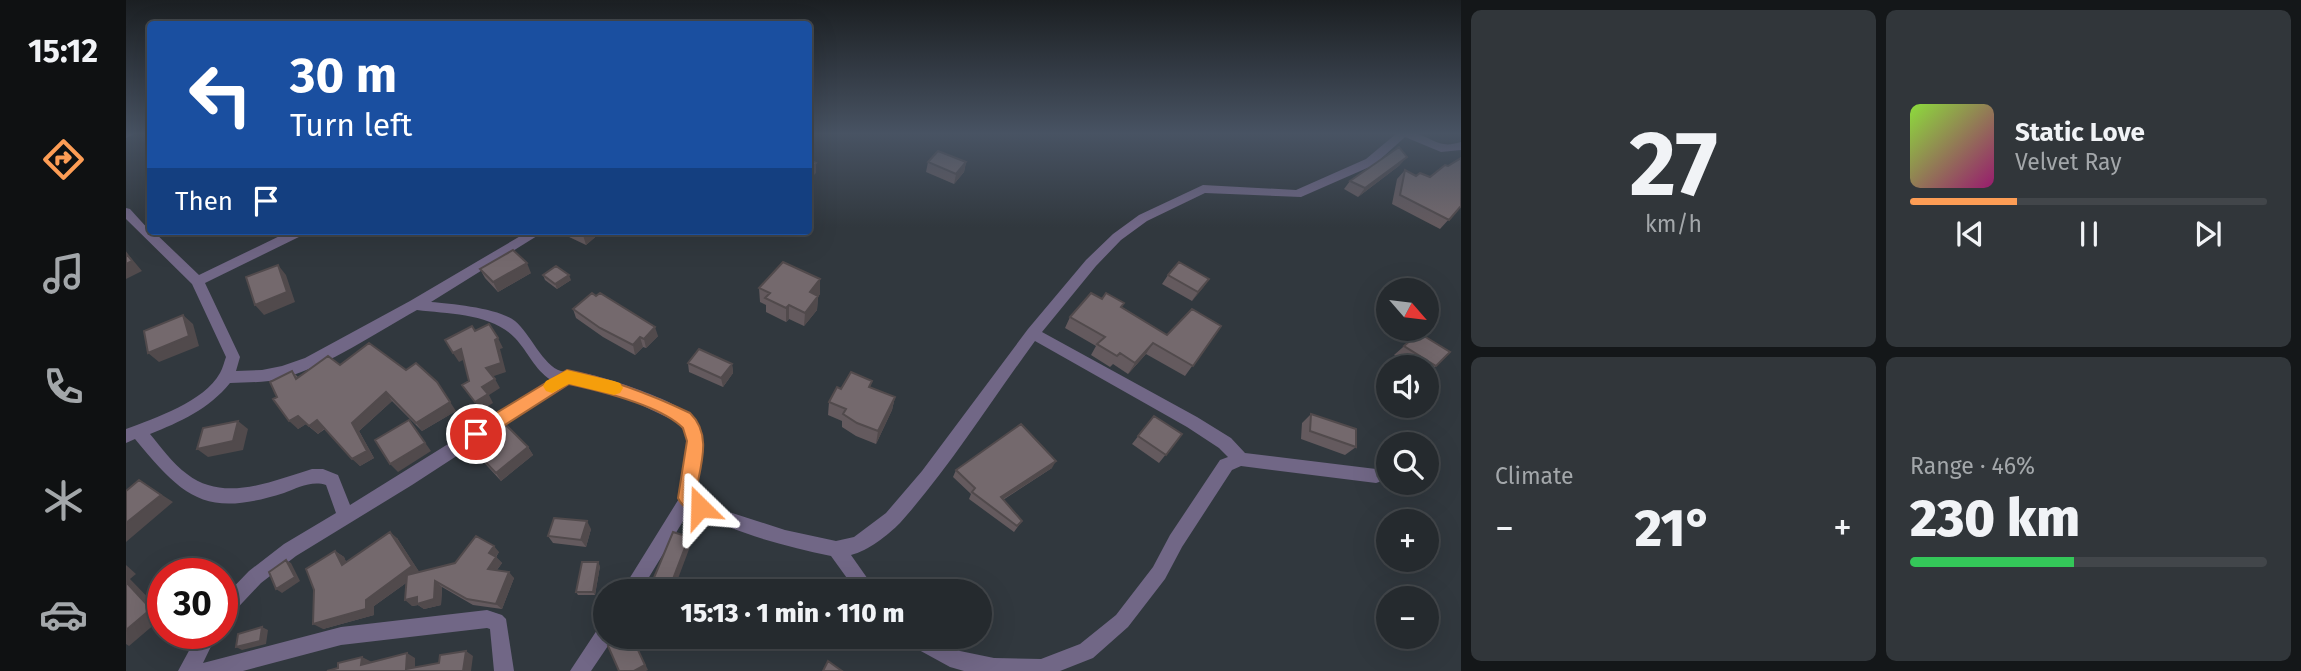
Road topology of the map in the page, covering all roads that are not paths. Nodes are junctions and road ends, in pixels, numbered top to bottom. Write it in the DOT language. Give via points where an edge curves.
graph roads {
  1 [pos="1365,164"];
  2 [pos="126,212"];
  3 [pos="147,232"];
  4 [pos="150,235"];
  5 [pos="293,235"];
  6 [pos="532,235"];
  7 [pos="197,281"];
  8 [pos="415,305"];
  9 [pos="1033,333"];
  10 [pos="226,376"];
  11 [pos="562,379"];
  12 [pos="132,434"];
  13 [pos="1241,459"];
  14 [pos="1376,476"];
  15 [pos="688,498"];
  16 [pos="345,516"];
  17 [pos="836,549"];
  18 [pos="638,579"];
  19 [pos="858,579"];
  20 [pos="238,595"];
  21 [pos="200,649"];
  22 [pos="595,649"];
  23 [pos="937,649"];
  24 [pos="188,671"];
  25 [pos="206,671"];
  26 [pos="504,671"];
  27 [pos="580,671"];
  1 -- 9 [label="street" via="1297,194 1203,189 1143,218 1091,262"];
  2 -- 3 [label="street"];
  4 -- 7 [label="street"];
  5 -- 7 [label="street"];
  6 -- 8 [label="street"];
  7 -- 10 [label="street" via="233,357"];
  8 -- 10 [label="street" via="284,372"];
  8 -- 11 [label="street" via="470,311 507,322 544,368"];
  9 -- 13 [label="street" via="1192,422"];
  9 -- 17 [label="street" via="892,519 858,545"];
  10 -- 12 [label="street" via="194,405"];
  11 -- 15 [label="street" via="606,385 684,418 696,441"];
  11 -- 16 [label="street"];
  12 -- 16 [label="street" via="183,481 211,496 238,498 323,476 332,480"];
  13 -- 14 [label="street"];
  13 -- 23 [label="street" via="1226,465 1159,573 1122,621 1086,651 1041,670 994,668 957,660"];
  15 -- 17 [label="street" via="725,520"];
  15 -- 18 [label="street"];
  16 -- 20 [label="street" via="289,550"];
  17 -- 19 [label="street"];
  21 -- 24 [label="street"];
  22 -- 27 [label="street"];
  25 -- 26 [label="street" via="341,636 487,619 499,626"];
}
